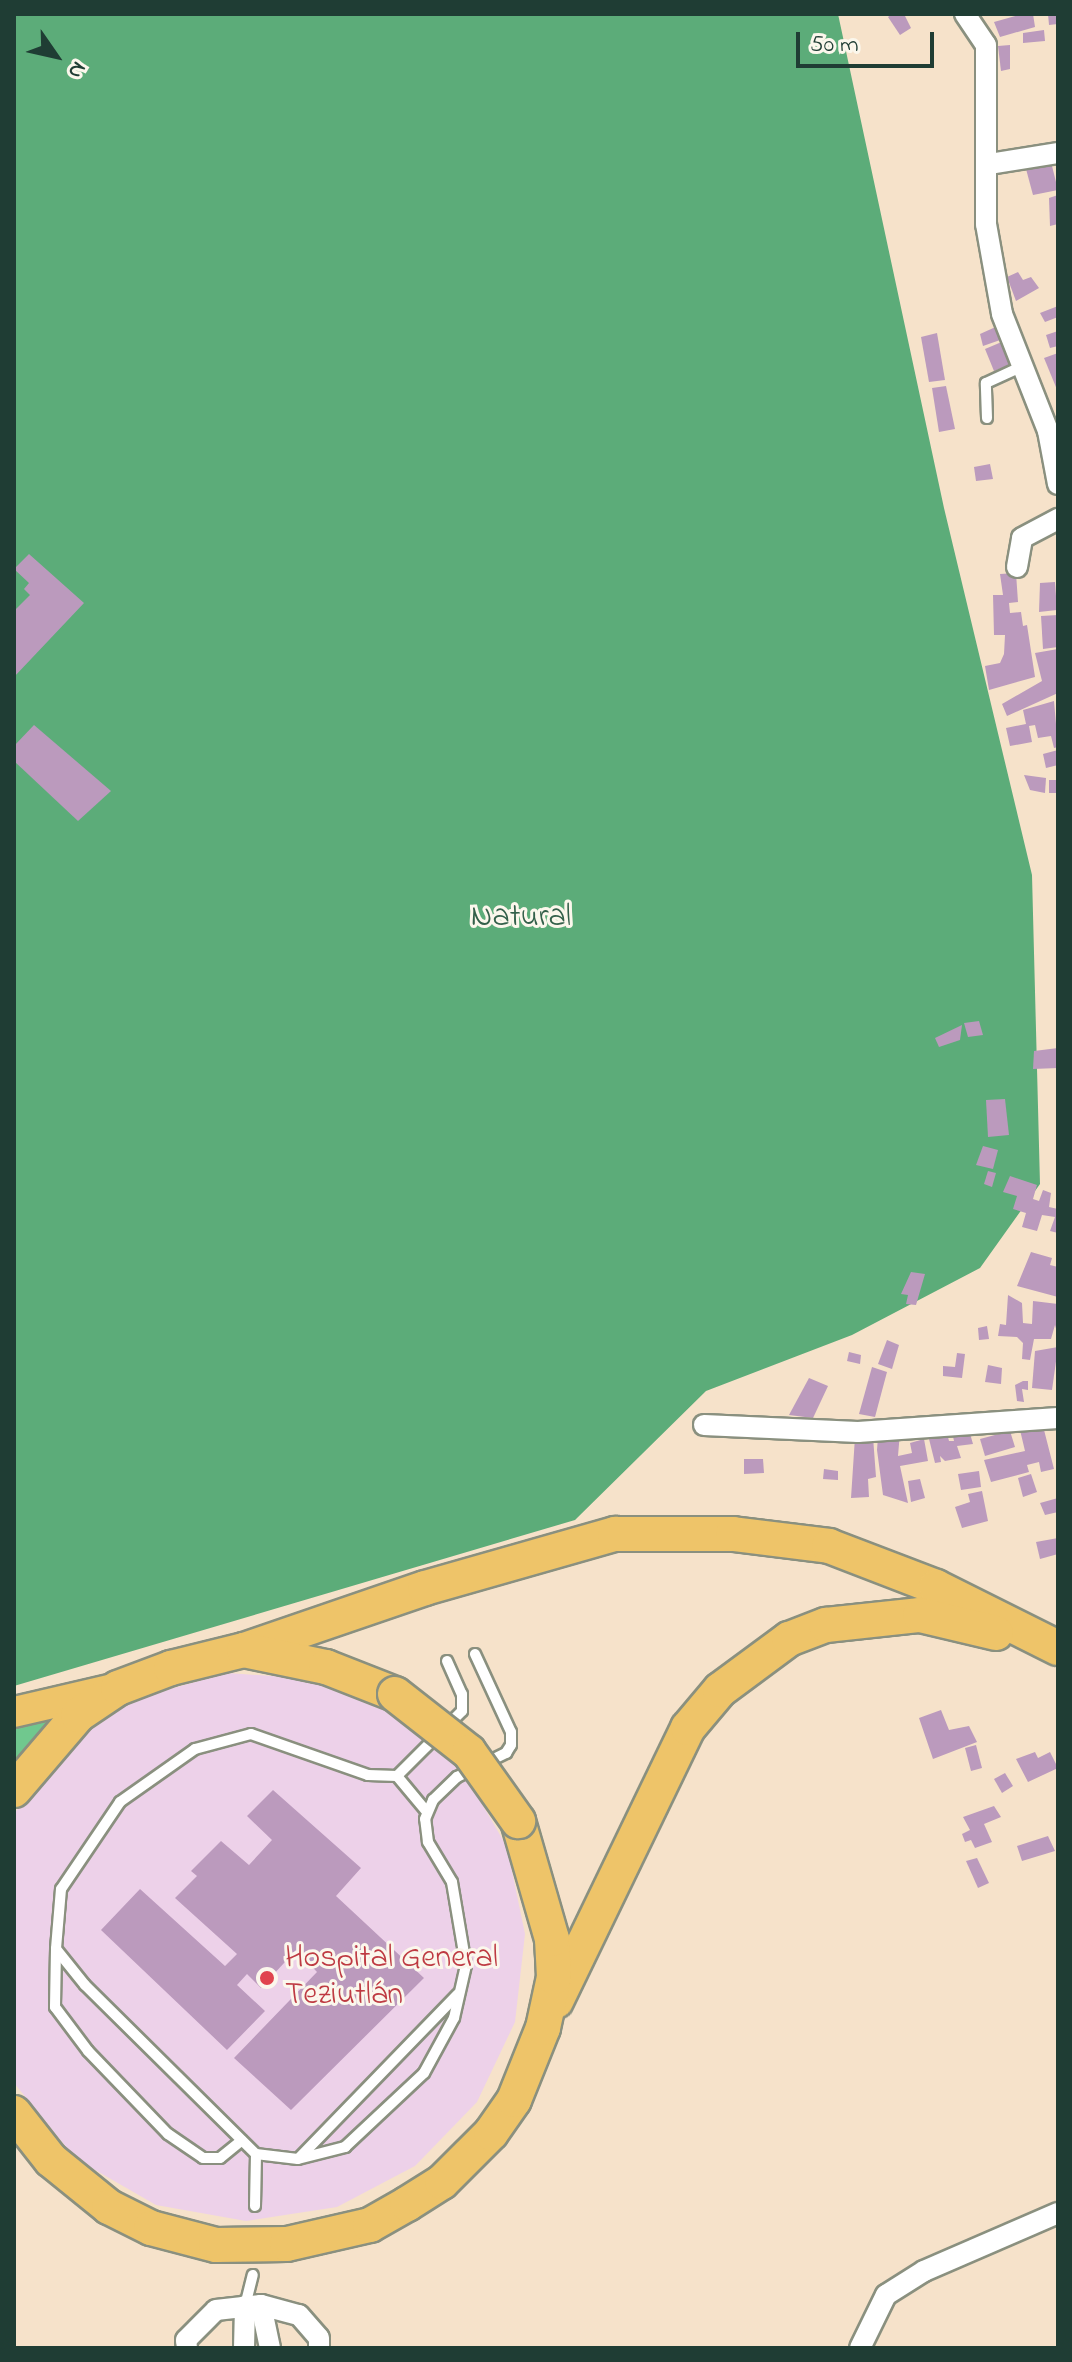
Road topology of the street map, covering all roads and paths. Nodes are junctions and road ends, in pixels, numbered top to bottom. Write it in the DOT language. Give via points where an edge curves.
graph roads {
  1 [pos="965,14"];
  2 [pos="1058,153"];
  3 [pos="989,164"];
  4 [pos="1023,366"];
  5 [pos="987,418"];
  6 [pos="1053,431"];
  7 [pos="1058,484"];
  8 [pos="1058,519"];
  9 [pos="1017,567"];
  10 [pos="1058,1418"];
  11 [pos="704,1425"];
  12 [pos="244,1650"];
  13 [pos="1058,1650"];
  14 [pos="475,1654"];
  15 [pos="447,1661"];
  16 [pos="118,1688"];
  17 [pos="14,1712"];
  18 [pos="397,1776"];
  19 [pos="14,1790"];
  20 [pos="427,1812"];
  21 [pos="56,1949"];
  22 [pos="460,1992"];
  23 [pos="543,2028"];
  24 [pos="14,2113"];
  25 [pos="242,2140"];
  26 [pos="256,2154"];
  27 [pos="298,2159"];
  28 [pos="255,2206"];
  29 [pos="1058,2213"];
  30 [pos="253,2275"];
  31 [pos="253,2300"];
  32 [pos="187,2348"];
  33 [pos="244,2348"];
  34 [pos="270,2348"];
  35 [pos="319,2348"];
  36 [pos="860,2348"];
  1 -- 3 [label="street" via="986,45"];
  2 -- 3 [label="street"];
  3 -- 4 [label="street" via="986,224 996,284"];
  4 -- 5 [label="lane" via="986,383"];
  4 -- 6 [label="street"];
  6 -- 7 [label="street"];
  8 -- 9 [label="street" via="1022,538"];
  10 -- 11 [label="street" via="858,1432"];
  12 -- 13 [label="highway" via="425,1588 615,1534 733,1534 829,1546 936,1587"];
  12 -- 16 [label="highway"];
  12 -- 23 [label="highway, bridge" via="326,1667 395,1694 469,1752 518,1821 552,1939 554,1977"];
  13 -- 23 [label="highway" via="920,1615 854,1620 789,1639 720,1690 688,1728"];
  14 -- 20 [label="lane" via="511,1732 511,1745 506,1753 457,1777"];
  15 -- 18 [label="lane" via="462,1694 462,1711 432,1747"];
  16 -- 17 [label="main road"];
  16 -- 19 [label="highway" via="67,1726"];
  18 -- 20 [label="lane"];
  18 -- 21 [label="lane" via="368,1775 251,1734 195,1749 120,1802 61,1889"];
  20 -- 22 [label="lane" via="428,1842 452,1882 466,1965"];
  21 -- 25 [label="lane" via="85,1985"];
  21 -- 25 [label="lane" via="55,2007 88,2051 158,2123 203,2158 220,2158"];
  22 -- 27 [label="lane"];
  22 -- 27 [label="lane" via="454,2018 424,2073 345,2147"];
  23 -- 24 [label="highway" via="514,2100 491,2133 442,2182 370,2225 287,2244 216,2245 151,2228 75,2183"];
  25 -- 26 [label="lane"];
  26 -- 27 [label="lane"];
  26 -- 28 [label="lane"];
  29 -- 36 [label="street" via="924,2271 886,2295"];
  30 -- 31 [label="lane"];
  31 -- 32 [label="street" via="216,2310 186,2340"];
  31 -- 33 [label="street"];
  31 -- 34 [label="street"];
  31 -- 35 [label="street" via="299,2315 319,2338"];
}
